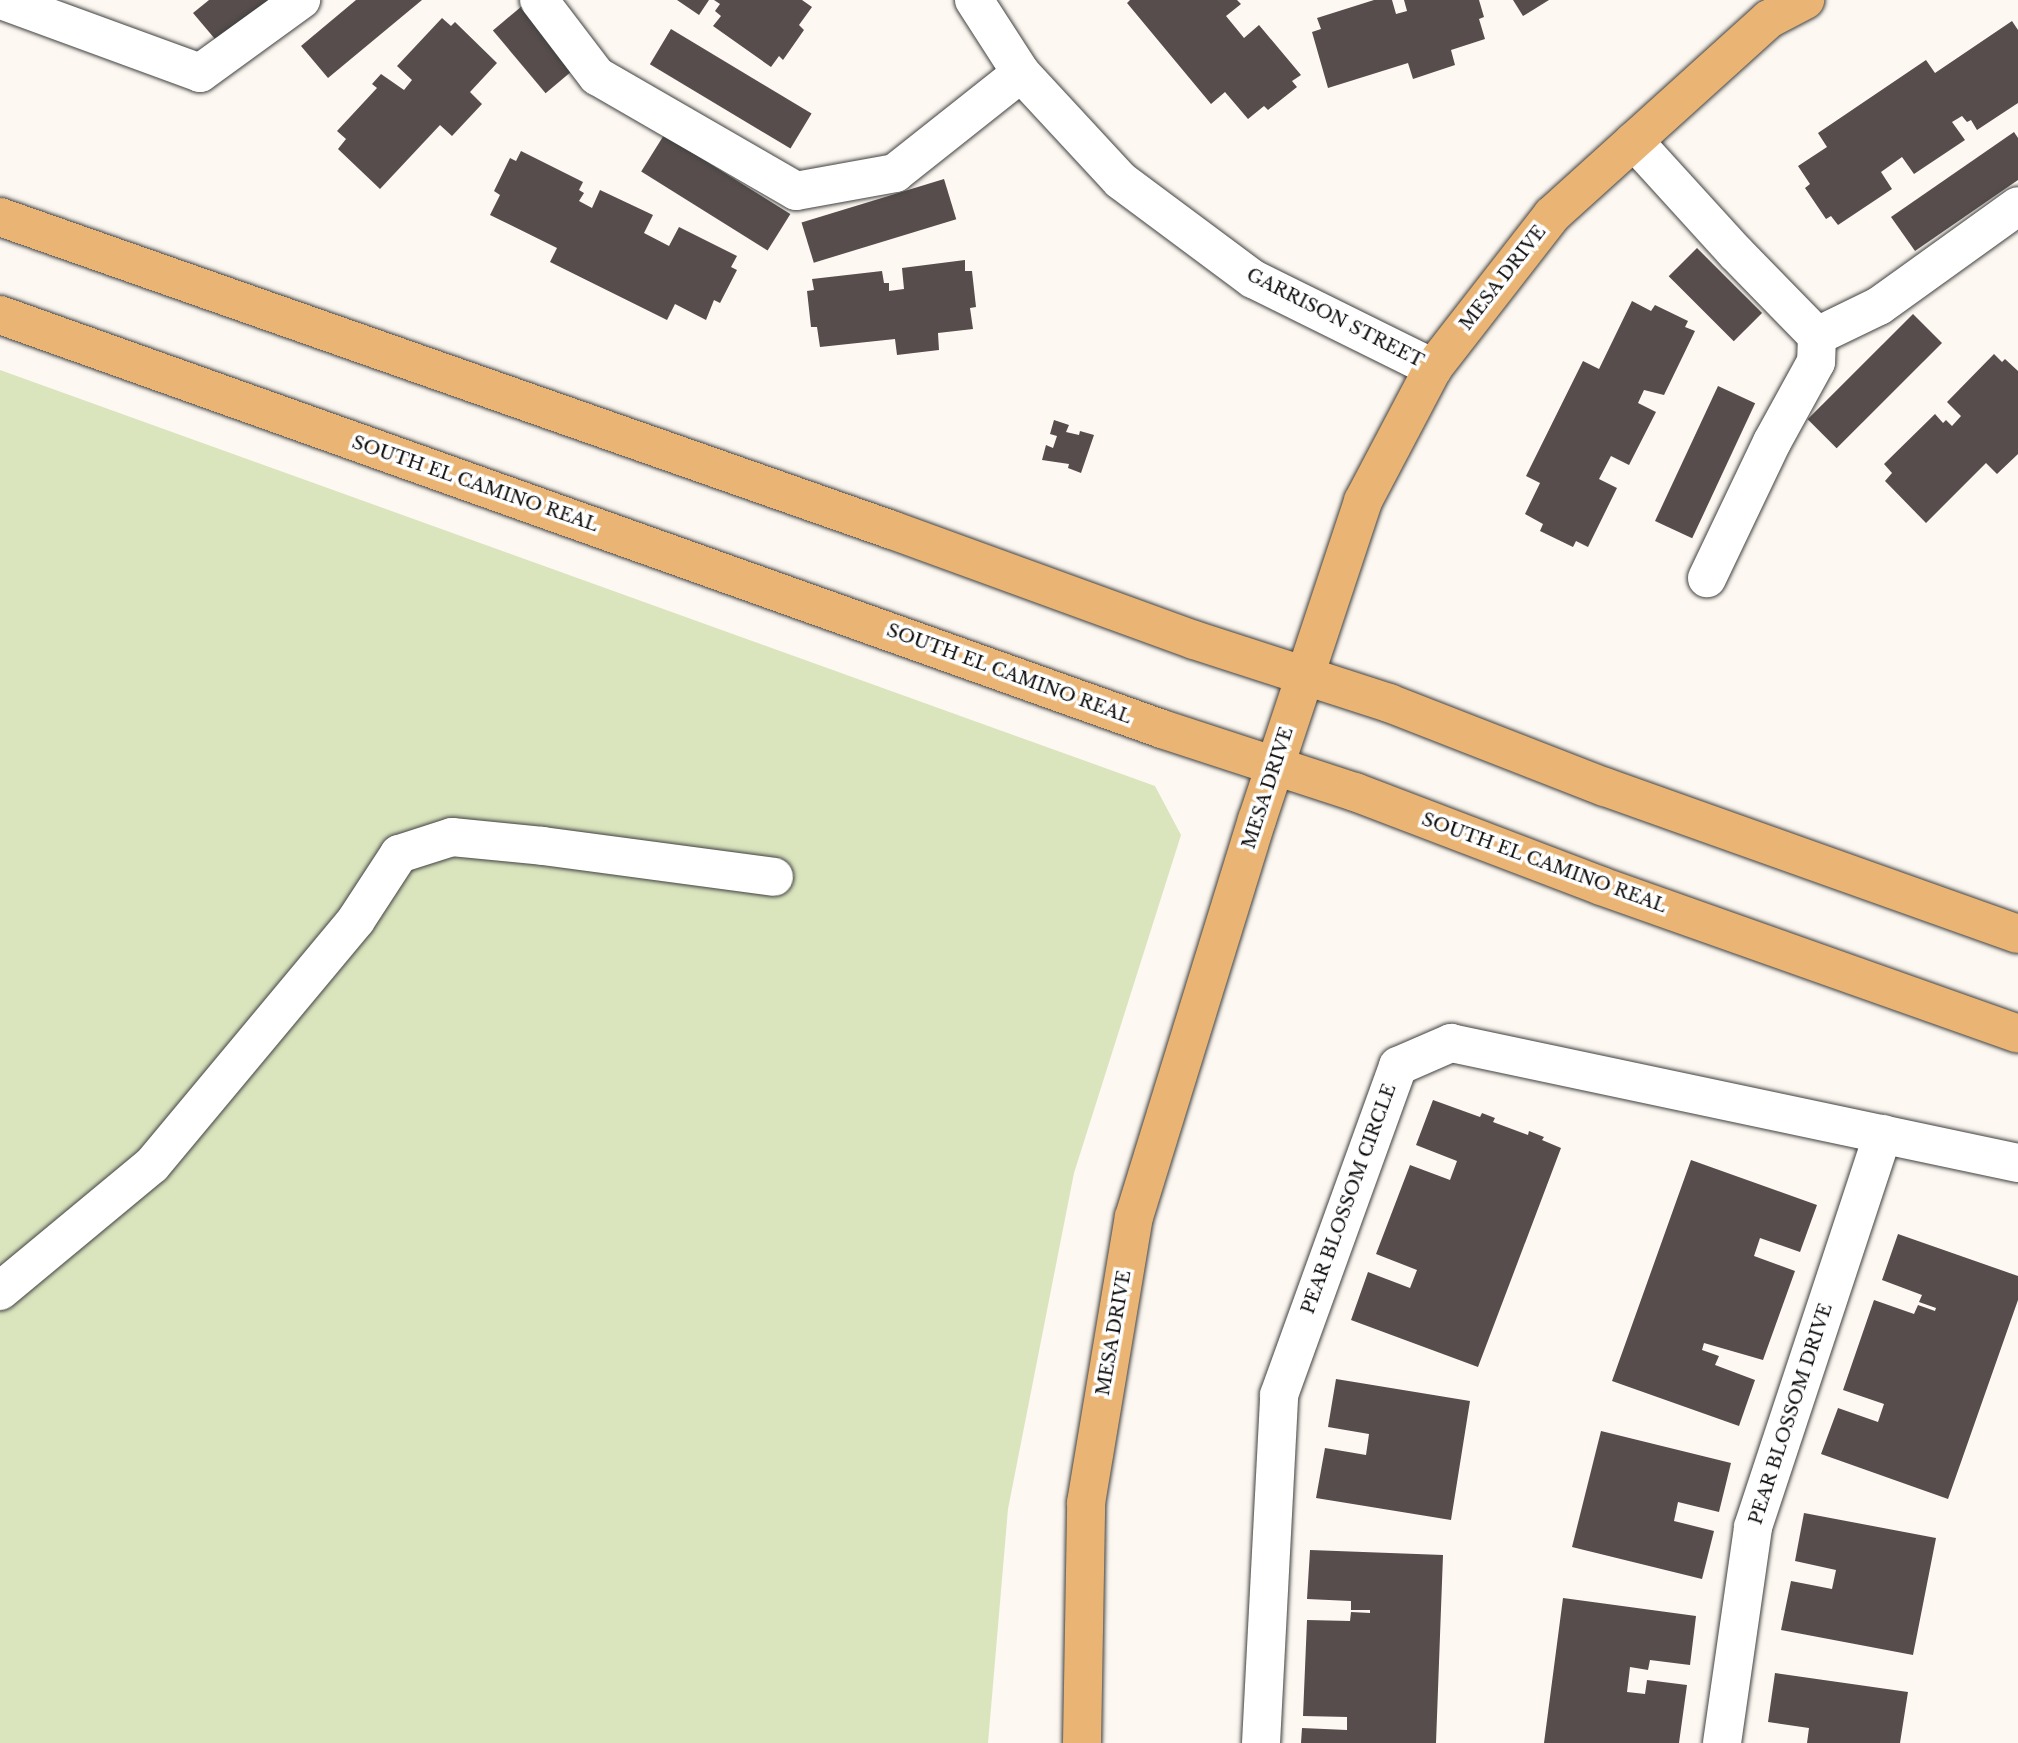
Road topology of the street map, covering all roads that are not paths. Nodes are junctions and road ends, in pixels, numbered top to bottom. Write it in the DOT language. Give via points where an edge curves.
graph roads {
  1 [pos="1,0"];
  2 [pos="302,0"];
  3 [pos="539,0"];
  4 [pos="974,0"];
  5 [pos="1805,0"];
  6 [pos="1021,73"];
  7 [pos="1634,141"];
  8 [pos="2018,206"];
  9 [pos="0,217"];
  10 [pos="0,315"];
  11 [pos="1817,336"];
  12 [pos="1433,368"];
  13 [pos="1707,578"];
  14 [pos="1305,676"];
  15 [pos="1276,765"];
  16 [pos="774,877"];
  17 [pos="2018,934"];
  18 [pos="2018,1034"];
  19 [pos="1883,1134"];
  20 [pos="2018,1163"];
  21 [pos="0,1291"];
  22 [pos="1082,1743"];
  23 [pos="1261,1743"];
  24 [pos="1722,1743"];
  1 -- 2 [label="street" via="200,73"];
  3 -- 6 [label="street" via="597,76 796,191 895,173"];
  4 -- 6 [label="street, GARRISON STREET"];
  5 -- 7 [label="main road, MESA DRIVE" via="1769,19"];
  6 -- 12 [label="street, GARRISON STREET" via="1120,180 1253,279"];
  7 -- 11 [label="street"];
  7 -- 12 [label="main road, MESA DRIVE" via="1552,215"];
  8 -- 11 [label="street" via="1879,306"];
  9 -- 14 [label="main road"];
  10 -- 15 [label="main road, SOUTH EL CAMINO REAL" via="1162,729"];
  11 -- 13 [label="street" via="1816,362"];
  12 -- 14 [label="main road, MESA DRIVE" via="1363,501"];
  14 -- 15 [label="main road, MESA DRIVE"];
  14 -- 17 [label="main road"];
  15 -- 18 [label="main road, SOUTH EL CAMINO REAL"];
  15 -- 22 [label="main road, MESA DRIVE" via="1134,1217 1086,1503"];
  16 -- 21 [label="street" via="452,838 399,854 356,920 152,1165"];
  19 -- 20 [label="street, PEAR BLOSSOM CIRCLE"];
  19 -- 23 [label="street, PEAR BLOSSOM CIRCLE" via="1451,1043 1398,1066 1279,1395"];
  19 -- 24 [label="street, PEAR BLOSSOM DRIVE" via="1753,1528"];
}
